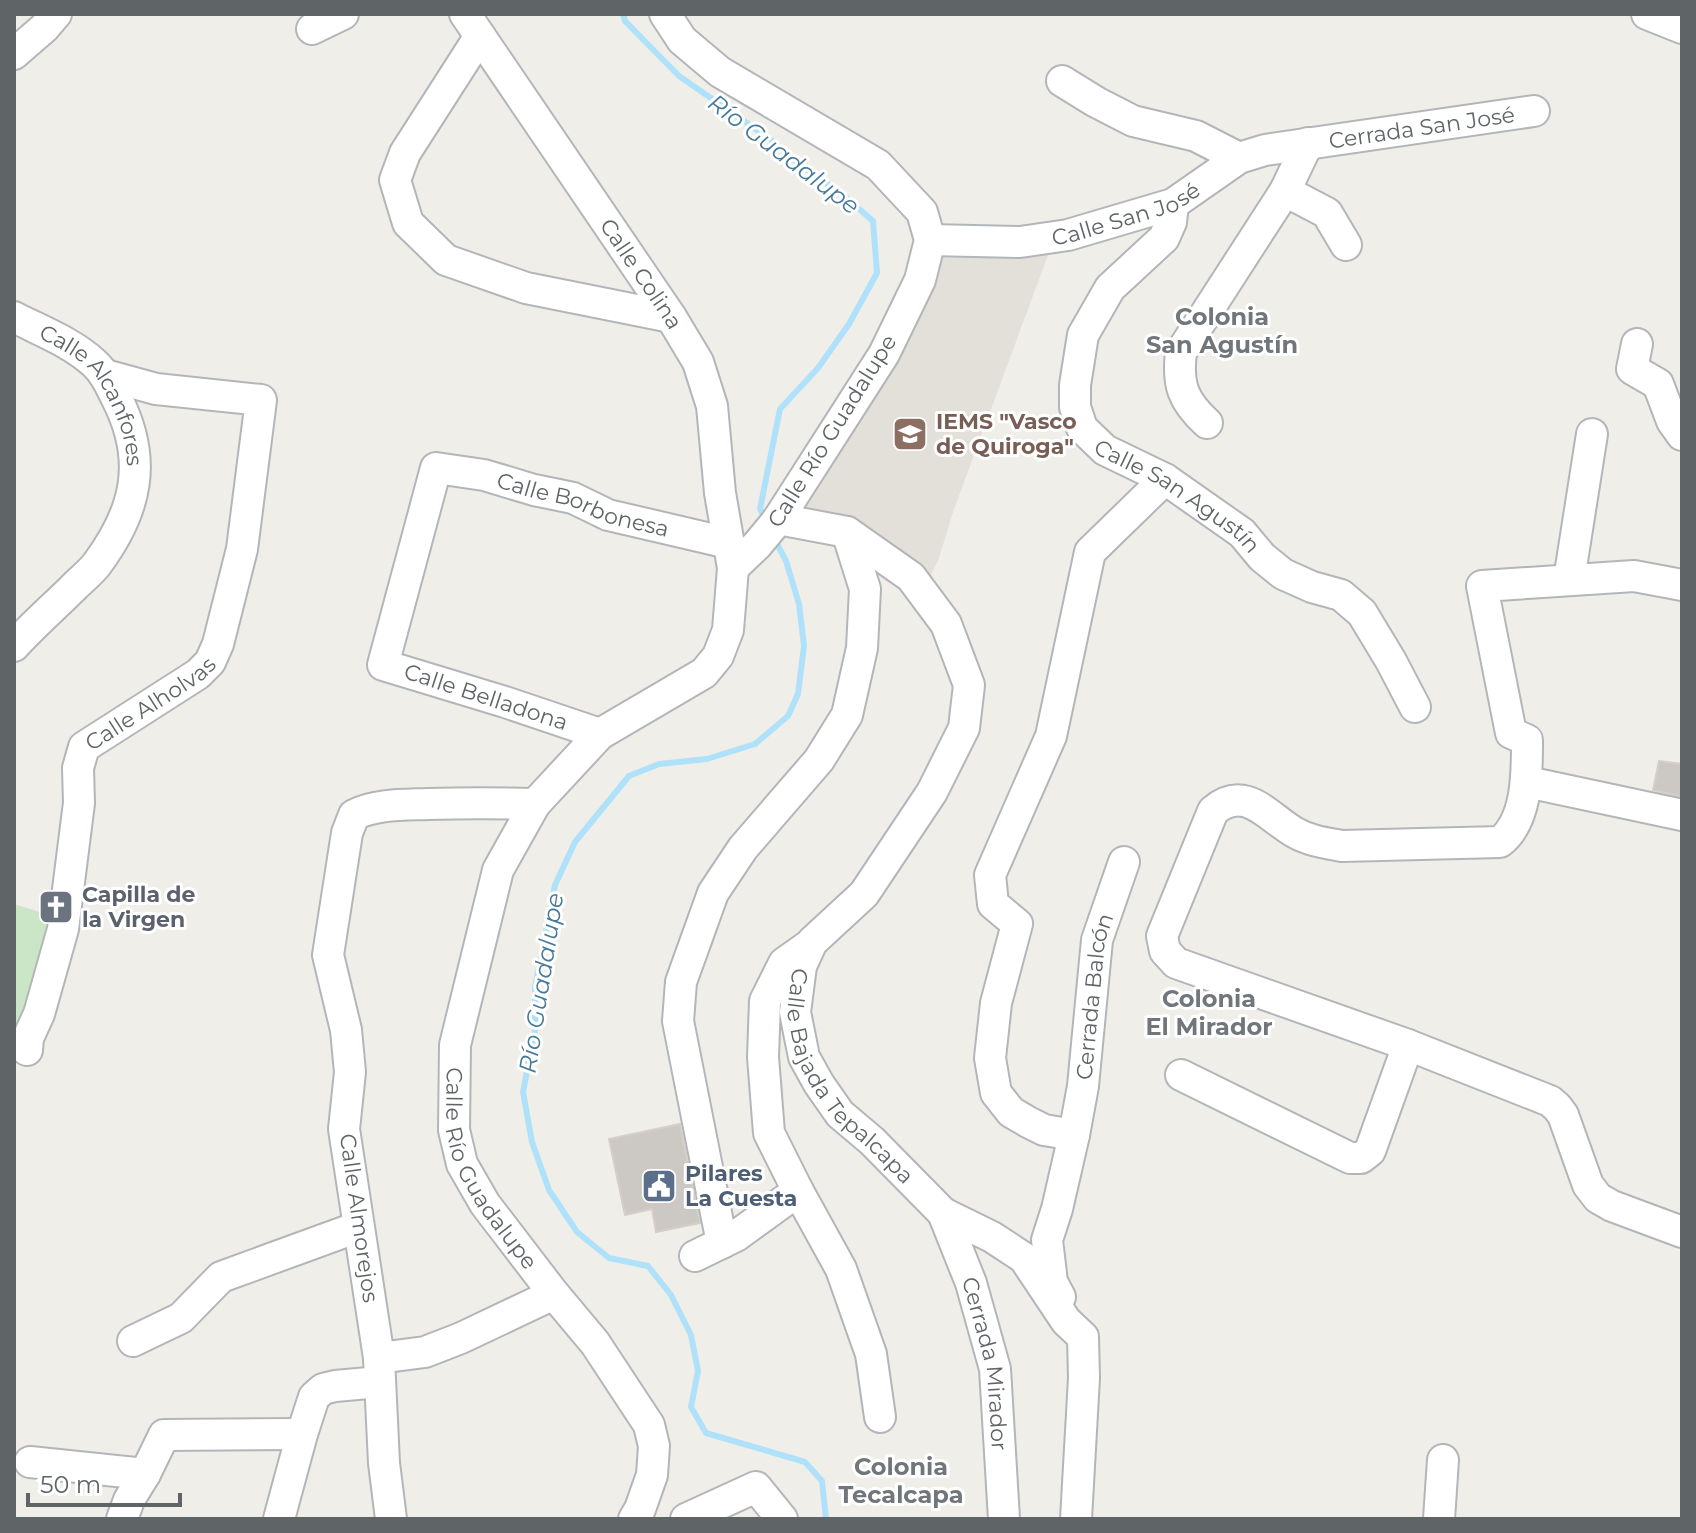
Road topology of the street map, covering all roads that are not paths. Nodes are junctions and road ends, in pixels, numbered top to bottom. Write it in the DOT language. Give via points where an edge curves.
graph roads {
  1 [pos="56,14"];
  2 [pos="343,14"];
  3 [pos="665,14"];
  4 [pos="1647,14"];
  5 [pos="473,25"];
  6 [pos="1682,28"];
  7 [pos="312,29"];
  8 [pos="14,54"];
  9 [pos="1062,81"];
  10 [pos="1534,111"];
  11 [pos="1308,143"];
  12 [pos="1239,158"];
  13 [pos="1285,191"];
  14 [pos="1173,204"];
  15 [pos="930,240"];
  16 [pos="1346,245"];
  17 [pos="14,317"];
  18 [pos="671,317"];
  19 [pos="1637,344"];
  20 [pos="105,375"];
  21 [pos="1207,423"];
  22 [pos="1592,434"];
  23 [pos="1682,435"];
  24 [pos="436,468"];
  25 [pos="1165,479"];
  26 [pos="772,527"];
  27 [pos="847,532"];
  28 [pos="731,556"];
  29 [pos="1569,580"];
  30 [pos="1682,585"];
  31 [pos="14,646"];
  32 [pos="1415,707"];
  33 [pos="600,734"];
  34 [pos="1527,782"];
  35 [pos="535,804"];
  36 [pos="1682,815"];
  37 [pos="1124,862"];
  38 [pos="812,942"];
  39 [pos="1408,1045"];
  40 [pos="27,1050"];
  41 [pos="1181,1075"];
  42 [pos="1074,1135"];
  43 [pos="798,1191"];
  44 [pos="943,1213"];
  45 [pos="358,1227"];
  46 [pos="1682,1232"];
  47 [pos="722,1243"];
  48 [pos="695,1256"];
  49 [pos="554,1294"];
  50 [pos="133,1341"];
  51 [pos="1083,1344"];
  52 [pos="379,1370"];
  53 [pos="880,1417"];
  54 [pos="302,1434"];
  55 [pos="1443,1460"];
  56 [pos="30,1462"];
  57 [pos="145,1474"];
  58 [pos="122,1519"];
  59 [pos="279,1519"];
  60 [pos="391,1519"];
  61 [pos="634,1519"];
  62 [pos="686,1519"];
  63 [pos="782,1519"];
  64 [pos="1004,1519"];
  65 [pos="1076,1519"];
  66 [pos="1439,1519"];
  1 -- 8 [label="street"];
  2 -- 7 [label="street"];
  3 -- 15 [label="street" via="682,40 720,72 878,165 922,212"];
  4 -- 6 [label="street"];
  5 -- 18 [label="street, Calle Colina"];
  5 -- 18 [label="street" via="395,180 408,223 446,260 526,288"];
  9 -- 12 [label="street" via="1133,121 1196,136"];
  10 -- 11 [label="street, Cerrada San José"];
  11 -- 12 [label="street, Calle San José"];
  11 -- 13 [label="street"];
  12 -- 14 [label="street, Calle San José"];
  13 -- 16 [label="street" via="1327,213"];
  13 -- 21 [label="street" via="1181,352 1183,394"];
  14 -- 15 [label="street, Calle San José" via="1068,235 1020,242"];
  14 -- 25 [label="street, Calle San Agustín" via="1164,238 1110,288 1083,335 1075,385 1082,428 1105,450"];
  15 -- 26 [label="street, Calle Río Guadalupe" via="920,280 884,354"];
  17 -- 20 [label="street, Calle Alcanfores" via="75,348"];
  18 -- 28 [label="street, Calle Colina" via="698,362 712,406"];
  19 -- 23 [label="street" via="1632,369 1658,384"];
  20 -- 31 [label="street, Calle Alcanfores" via="132,439 132,498 96,565"];
  20 -- 40 [label="street, Calle Alholvas" via="156,389 261,400 242,549 210,662 84,747 63,929"];
  22 -- 29 [label="street"];
  24 -- 28 [label="street, Calle Borbonesa" via="573,498"];
  24 -- 33 [label="street, Calle Belladona" via="383,665"];
  25 -- 32 [label="street, Calle San Agustín" via="1242,533 1283,574 1341,595 1362,613"];
  25 -- 42 [label="street" via="1090,552 1051,736 990,875 993,904 1017,924 996,1003 990,1058 996,1093 1011,1112 1028,1122"];
  26 -- 27 [label="street"];
  26 -- 28 [label="street, Calle Río Guadalupe"];
  27 -- 38 [label="street, Calle Bajada Tepalcapa" via="911,577 946,624 969,685 964,728 932,792 864,894"];
  27 -- 47 [label="street" via="865,589 862,648 847,715 819,760 743,848 713,893 681,982 678,1021"];
  28 -- 33 [label="street, Calle Río Guadalupe" via="728,630 718,656 704,673"];
  29 -- 30 [label="street" via="1634,576"];
  29 -- 34 [label="street" via="1482,586 1511,733 1527,740"];
  33 -- 35 [label="street, Calle Río Guadalupe"];
  34 -- 36 [label="street"];
  34 -- 39 [label="street" via="1514,827 1500,842 1342,846 1294,832 1262,808 1238,799 1213,811 1162,936 1165,951 1176,963"];
  35 -- 45 [label="street, Calle Almorejos" via="403,805 363,810 350,823 328,955 346,1030 350,1072 344,1129"];
  35 -- 49 [label="street, Calle Río Guadalupe" via="498,870 455,1045 454,1130 462,1164 485,1204"];
  37 -- 42 [label="street, Cerrada Balcón" via="1097,940"];
  38 -- 43 [label="street" via="784,963 765,1001 769,1133"];
  38 -- 44 [label="street, Calle Bajada Tepalcapa" via="801,966 795,1012 804,1057 840,1114"];
  39 -- 41 [label="street" via="1370,1151 1361,1158 1350,1158"];
  39 -- 46 [label="street" via="1550,1101 1563,1115 1588,1185 1598,1198"];
  42 -- 51 [label="street, Cerrada Balcón" via="1047,1240 1052,1282"];
  43 -- 47 [label="street"];
  43 -- 53 [label="street" via="841,1269 871,1354"];
  44 -- 51 [label="street, Calle Bajada Tepalcapa" via="1024,1258"];
  44 -- 64 [label="street, Cerrada Mirador" via="971,1283 995,1369"];
  45 -- 50 [label="street" via="221,1277 181,1318"];
  45 -- 52 [label="street, Calle Almorejos"];
  47 -- 48 [label="street"];
  49 -- 52 [label="street"];
  49 -- 61 [label="street, Calle Río Guadalupe" via="595,1343 649,1425 652,1475"];
  51 -- 65 [label="street"];
  52 -- 54 [label="street" via="323,1389 314,1397"];
  52 -- 60 [label="street, Calle Almorejos"];
  54 -- 57 [label="street" via="164,1435"];
  54 -- 59 [label="street"];
  55 -- 66 [label="street"];
  56 -- 57 [label="street"];
  57 -- 58 [label="street"];
  62 -- 63 [label="street" via="756,1487"];
}
